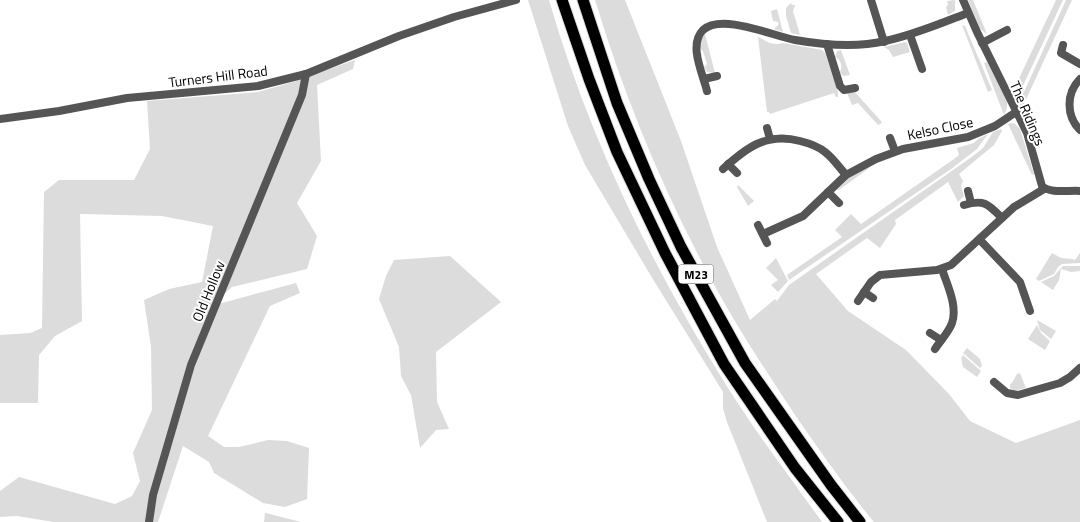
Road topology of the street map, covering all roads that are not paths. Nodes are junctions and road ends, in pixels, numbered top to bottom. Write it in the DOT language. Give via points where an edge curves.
graph roads {
  1 [pos="516,0"];
  2 [pos="562,0"];
  3 [pos="583,0"];
  4 [pos="871,0"];
  5 [pos="963,0"];
  6 [pos="968,13"];
  7 [pos="1007,30"];
  8 [pos="910,35"];
  9 [pos="884,42"];
  10 [pos="982,43"];
  11 [pos="827,44"];
  12 [pos="1063,46"];
  13 [pos="1080,64"];
  14 [pos="922,69"];
  15 [pos="306,74"];
  16 [pos="717,76"];
  17 [pos="704,79"];
  18 [pos="1080,79"];
  19 [pos="855,88"];
  20 [pos="707,91"];
  21 [pos="1016,112"];
  22 [pos="0,120"];
  23 [pos="767,128"];
  24 [pos="1080,130"];
  25 [pos="890,138"];
  26 [pos="770,139"];
  27 [pos="895,151"];
  28 [pos="737,173"];
  29 [pos="846,175"];
  30 [pos="1044,189"];
  31 [pos="968,191"];
  32 [pos="1080,191"];
  33 [pos="828,192"];
  34 [pos="839,203"];
  35 [pos="1002,218"];
  36 [pos="758,225"];
  37 [pos="763,234"];
  38 [pos="980,240"];
  39 [pos="768,243"];
  40 [pos="942,269"];
  41 [pos="864,292"];
  42 [pos="873,298"];
  43 [pos="1027,300"];
  44 [pos="858,301"];
  45 [pos="1017,302"];
  46 [pos="1030,312"];
  47 [pos="930,333"];
  48 [pos="941,340"];
  49 [pos="935,349"];
  50 [pos="1079,370"];
  51 [pos="994,382"];
  52 [pos="149,522"];
  53 [pos="838,522"];
  54 [pos="860,522"];
  1 -- 15 [label="street, Turners Hill Road" via="399,36"];
  2 -- 53 [label="highway, M23" via="617,152 665,253 724,364 795,468"];
  3 -- 54 [label="highway, M23" via="618,103 681,247 745,363"];
  4 -- 9 [label="street"];
  5 -- 6 [label="street, The Ridings"];
  6 -- 8 [label="street"];
  6 -- 10 [label="street, The Ridings"];
  7 -- 10 [label="street"];
  8 -- 9 [label="street"];
  8 -- 14 [label="street"];
  9 -- 11 [label="street"];
  10 -- 21 [label="street, The Ridings"];
  11 -- 17 [label="street" via="736,25 710,26 704,29 696,42"];
  11 -- 19 [label="street" via="840,86 844,90"];
  12 -- 13 [label="street" via="1061,53"];
  15 -- 22 [label="street, Turners Hill Road" via="258,86 126,98"];
  15 -- 52 [label="street, Old Hollow" via="302,95 191,365 153,495"];
  16 -- 17 [label="street"];
  17 -- 20 [label="street"];
  18 -- 24 [label="street" via="1073,89 1070,104 1073,120"];
  21 -- 27 [label="street, Kelso Close" via="995,126 968,137"];
  21 -- 30 [label="street, The Ridings" via="1027,133"];
  23 -- 26 [label="street"];
  25 -- 27 [label="street, Kelso Close"];
  26 -- 28 [label="street" via="748,148 725,167"];
  26 -- 29 [label="street" via="790,138 810,144 825,152"];
  27 -- 29 [label="street, Kelso Close"];
  29 -- 33 [label="street, Kelso Close"];
  30 -- 32 [label="street"];
  30 -- 35 [label="street" via="1019,203"];
  31 -- 35 [label="street" via="968,204 986,204"];
  33 -- 34 [label="street"];
  33 -- 37 [label="street, Kelso Close" via="803,216"];
  35 -- 38 [label="street"];
  36 -- 37 [label="street"];
  37 -- 39 [label="street"];
  38 -- 40 [label="street" via="956,262"];
  38 -- 43 [label="street" via="1020,282"];
  40 -- 41 [label="street" via="880,275"];
  40 -- 48 [label="street" via="954,310 952,324"];
  41 -- 42 [label="street"];
  41 -- 44 [label="street"];
  43 -- 45 [label="street"];
  43 -- 46 [label="street"];
  47 -- 48 [label="street"];
  48 -- 49 [label="street"];
  50 -- 51 [label="street" via="1060,383 1018,396 1007,393"];
}
